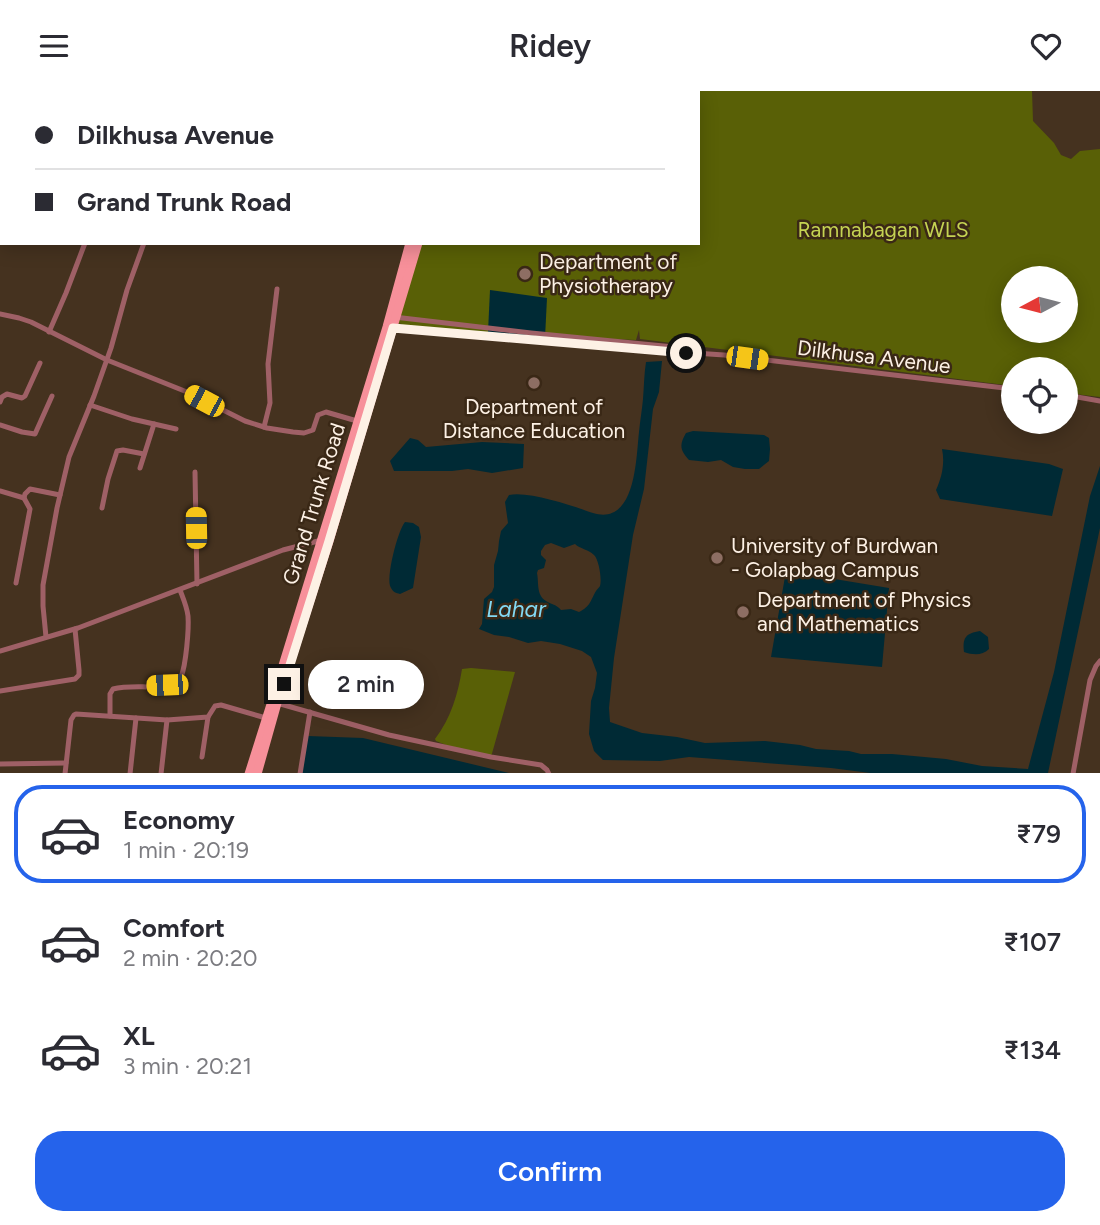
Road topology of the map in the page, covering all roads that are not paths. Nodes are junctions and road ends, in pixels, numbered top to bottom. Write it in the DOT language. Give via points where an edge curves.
graph roads {
  1 [pos="84,245"];
  2 [pos="143,245"];
  3 [pos="410,245"];
  4 [pos="417,245"];
  5 [pos="276,289"];
  6 [pos="0,314"];
  7 [pos="393,317"];
  8 [pos="390,328"];
  9 [pos="49,332"];
  10 [pos="606,344"];
  11 [pos="107,360"];
  12 [pos="40,363"];
  13 [pos="1001,388"];
  14 [pos="52,396"];
  15 [pos="1078,397"];
  16 [pos="1100,401"];
  17 [pos="0,402"];
  18 [pos="90,405"];
  19 [pos="357,421"];
  20 [pos="154,424"];
  21 [pos="0,425"];
  22 [pos="264,427"];
  23 [pos="176,429"];
  24 [pos="144,454"];
  25 [pos="140,468"];
  26 [pos="195,472"];
  27 [pos="0,491"];
  28 [pos="60,495"];
  29 [pos="24,498"];
  30 [pos="102,508"];
  31 [pos="325,540"];
  32 [pos="16,583"];
  33 [pos="197,584"];
  34 [pos="180,590"];
  35 [pos="75,629"];
  36 [pos="46,637"];
  37 [pos="0,650"];
  38 [pos="1100,661"];
  39 [pos="0,691"];
  40 [pos="277,703"];
  41 [pos="310,712"];
  42 [pos="110,716"];
  43 [pos="208,717"];
  44 [pos="136,718"];
  45 [pos="266,718"];
  46 [pos="167,720"];
  47 [pos="202,757"];
  48 [pos="66,763"];
  49 [pos="0,764"];
  50 [pos="65,773"];
  51 [pos="130,773"];
  52 [pos="161,773"];
  53 [pos="249,773"];
  54 [pos="257,773"];
  55 [pos="300,773"];
  56 [pos="549,773"];
  57 [pos="1073,773"];
  1 -- 9 [label="street"];
  2 -- 11 [label="street"];
  3 -- 7 [label="main road, Grand Trunk Road"];
  4 -- 7 [label="main road, Grand Trunk Road"];
  5 -- 22 [label="street" via="268,364 270,403"];
  6 -- 9 [label="street"];
  7 -- 8 [label="main road, Grand Trunk Road"];
  7 -- 10 [label="street, Dilkhusa Avenue"];
  8 -- 10 [label="street, Dilkhusa Avenue"];
  8 -- 19 [label="main road, Grand Trunk Road"];
  8 -- 31 [label="main road, Grand Trunk Road"];
  9 -- 11 [label="street"];
  10 -- 13 [label="street, Dilkhusa Avenue" via="684,348"];
  11 -- 18 [label="street"];
  11 -- 22 [label="street"];
  12 -- 17 [label="street" via="25,396 7,394"];
  14 -- 21 [label="street" via="35,435"];
  15 -- 16 [label="street"];
  18 -- 20 [label="street"];
  18 -- 28 [label="street"];
  19 -- 22 [label="street" via="326,412 318,415 310,432"];
  19 -- 31 [label="main road, Grand Trunk Road"];
  20 -- 23 [label="street"];
  20 -- 24 [label="street"];
  24 -- 25 [label="street"];
  24 -- 30 [label="street" via="117,451"];
  26 -- 33 [label="street"];
  27 -- 29 [label="street"];
  28 -- 29 [label="street" via="30,489"];
  28 -- 36 [label="street" via="43,585"];
  29 -- 32 [label="street" via="30,509"];
  31 -- 33 [label="street" via="283,550"];
  31 -- 40 [label="main road, Grand Trunk Road"];
  31 -- 45 [label="main road, Grand Trunk Road"];
  33 -- 34 [label="street"];
  34 -- 35 [label="street"];
  34 -- 42 [label="street" via="188,625 180,680 113,689"];
  35 -- 36 [label="street"];
  35 -- 39 [label="street" via="79,675 75,680"];
  36 -- 37 [label="street"];
  38 -- 57 [label="street" via="1090,680"];
  40 -- 41 [label="street"];
  40 -- 54 [label="main road, Grand Trunk Road"];
  41 -- 55 [label="street"];
  41 -- 56 [label="street" via="389,735 541,765"];
  42 -- 44 [label="street"];
  42 -- 48 [label="street" via="74,715"];
  43 -- 45 [label="street" via="221,705"];
  43 -- 46 [label="street"];
  43 -- 47 [label="street"];
  44 -- 46 [label="street"];
  44 -- 51 [label="street"];
  45 -- 53 [label="main road, Grand Trunk Road"];
  46 -- 52 [label="street"];
  48 -- 49 [label="street"];
  48 -- 50 [label="street"];
}
